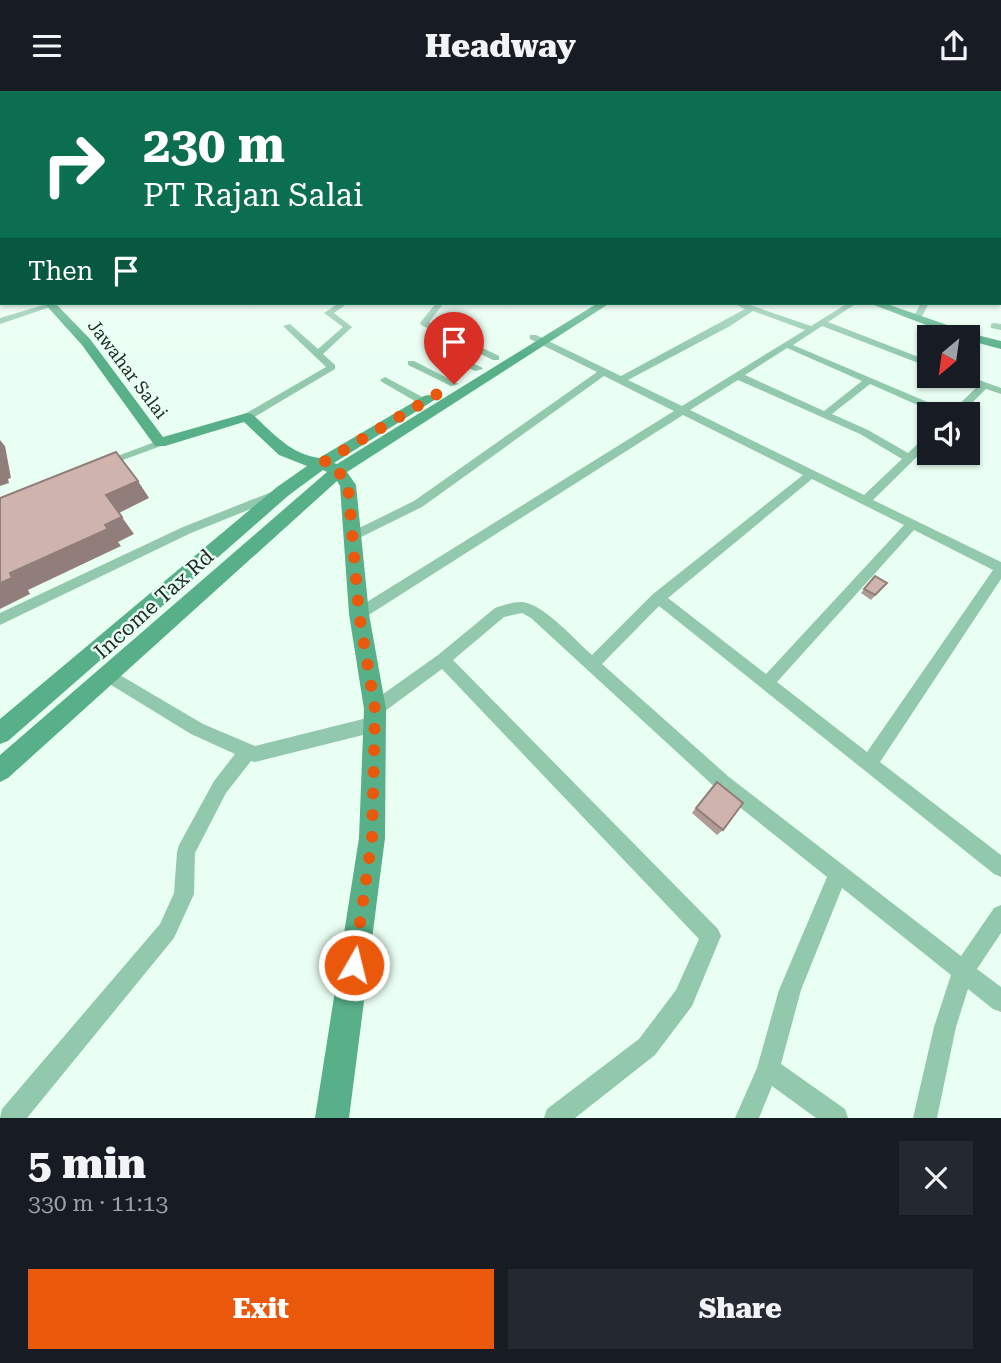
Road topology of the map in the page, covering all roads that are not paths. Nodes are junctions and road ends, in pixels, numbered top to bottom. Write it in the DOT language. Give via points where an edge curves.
graph roads {
  1 [pos="47,305"];
  2 [pos="55,305"];
  3 [pos="341,305"];
  4 [pos="438,305"];
  5 [pos="586,305"];
  6 [pos="601,305"];
  7 [pos="743,305"];
  8 [pos="850,305"];
  9 [pos="880,305"];
  10 [pos="924,305"];
  11 [pos="752,308"];
  12 [pos="917,318"];
  13 [pos="0,321"];
  14 [pos="287,326"];
  15 [pos="816,326"];
  16 [pos="538,339"];
  17 [pos="786,345"];
  18 [pos="1001,345"];
  19 [pos="433,349"];
  20 [pos="318,353"];
  21 [pos="496,358"];
  22 [pos="917,360"];
  23 [pos="411,363"];
  24 [pos="478,369"];
  25 [pos="602,373"];
  26 [pos="738,376"];
  27 [pos="866,379"];
  28 [pos="385,380"];
  29 [pos="620,381"];
  30 [pos="454,384"];
  31 [pos="980,384"];
  32 [pos="984,386"];
  33 [pos="1001,391"];
  34 [pos="424,402"];
  35 [pos="919,402"];
  36 [pos="967,402"];
  37 [pos="682,411"];
  38 [pos="826,414"];
  39 [pos="247,417"];
  40 [pos="160,443"];
  41 [pos="917,451"];
  42 [pos="291,456"];
  43 [pos="909,459"];
  44 [pos="98,466"];
  45 [pos="331,467"];
  46 [pos="810,475"];
  47 [pos="310,483"];
  48 [pos="283,491"];
  49 [pos="865,501"];
  50 [pos="351,502"];
  51 [pos="912,524"];
  52 [pos="351,537"];
  53 [pos="1001,568"];
  54 [pos="658,598"];
  55 [pos="359,614"];
  56 [pos="0,619"];
  57 [pos="443,660"];
  58 [pos="592,665"];
  59 [pos="108,675"];
  60 [pos="766,683"];
  61 [pos="375,717"];
  62 [pos="0,733"];
  63 [pos="248,751"];
  64 [pos="869,764"];
  65 [pos="0,770"];
  66 [pos="1001,867"];
  67 [pos="838,873"];
  68 [pos="1001,915"];
  69 [pos="963,971"];
  70 [pos="1001,1001"];
  71 [pos="768,1069"];
  72 [pos="11,1118"];
  73 [pos="332,1118"];
  74 [pos="556,1118"];
  75 [pos="747,1118"];
  76 [pos="836,1118"];
  77 [pos="925,1118"];
  1 -- 13 [label="street"];
  2 -- 40 [label="main road, Jawahar Salai"];
  3 -- 20 [label="street" via="328,313 348,327"];
  4 -- 21 [label="street" via="424,323"];
  5 -- 16 [label="main road"];
  6 -- 16 [label="main road"];
  7 -- 11 [label="street"];
  8 -- 15 [label="street"];
  9 -- 12 [label="main road"];
  10 -- 12 [label="street"];
  11 -- 15 [label="street"];
  11 -- 29 [label="street"];
  12 -- 18 [label="main road"];
  14 -- 20 [label="street"];
  15 -- 17 [label="street"];
  15 -- 22 [label="street"];
  16 -- 21 [label="main road"];
  16 -- 25 [label="street"];
  16 -- 45 [label="main road"];
  17 -- 26 [label="street"];
  17 -- 27 [label="street"];
  19 -- 24 [label="street"];
  20 -- 39 [label="street" via="332,367"];
  21 -- 24 [label="main road"];
  23 -- 30 [label="street"];
  24 -- 30 [label="main road"];
  25 -- 29 [label="street"];
  25 -- 52 [label="street" via="418,503"];
  26 -- 37 [label="street"];
  26 -- 38 [label="street"];
  27 -- 35 [label="street"];
  27 -- 38 [label="street" via="862,389"];
  28 -- 34 [label="street"];
  29 -- 37 [label="street"];
  30 -- 34 [label="main road"];
  31 -- 32 [label="street"];
  32 -- 33 [label="street"];
  32 -- 36 [label="street"];
  34 -- 45 [label="main road"];
  37 -- 46 [label="street"];
  37 -- 55 [label="street"];
  38 -- 43 [label="street"];
  39 -- 40 [label="main road, Jawahar Salai"];
  39 -- 42 [label="main road"];
  40 -- 44 [label="street"];
  41 -- 43 [label="street"];
  42 -- 45 [label="main road"];
  42 -- 47 [label="main road" via="292,466"];
  43 -- 49 [label="street"];
  45 -- 47 [label="main road, Income Tax Rd"];
  45 -- 50 [label="main road" via="348,485"];
  46 -- 49 [label="street"];
  46 -- 54 [label="street"];
  47 -- 48 [label="main road, Income Tax Rd"];
  47 -- 50 [label="main road"];
  47 -- 59 [label="main road, Income Tax Rd"];
  48 -- 56 [label="street" via="187,530"];
  48 -- 62 [label="main road, Income Tax Rd"];
  49 -- 51 [label="street"];
  50 -- 52 [label="main road"];
  51 -- 53 [label="street"];
  51 -- 60 [label="street"];
  52 -- 55 [label="main road"];
  53 -- 64 [label="street"];
  54 -- 58 [label="street"];
  54 -- 60 [label="street"];
  55 -- 61 [label="main road"];
  57 -- 58 [label="street" via="500,612 524,607"];
  57 -- 61 [label="street"];
  57 -- 74 [label="street" via="710,936 684,998 647,1047"];
  58 -- 67 [label="street" via="723,783"];
  59 -- 63 [label="street" via="197,729"];
  59 -- 65 [label="main road, Income Tax Rd"];
  60 -- 64 [label="street"];
  61 -- 63 [label="street" via="255,754"];
  61 -- 73 [label="main road" via="372,838"];
  63 -- 72 [label="street" via="220,787 186,852 184,894 167,931"];
  64 -- 66 [label="street"];
  67 -- 69 [label="street"];
  67 -- 71 [label="street" via="790,990"];
  68 -- 69 [label="street"];
  69 -- 70 [label="street"];
  69 -- 77 [label="street"];
  71 -- 75 [label="street"];
  71 -- 76 [label="street"];
}
